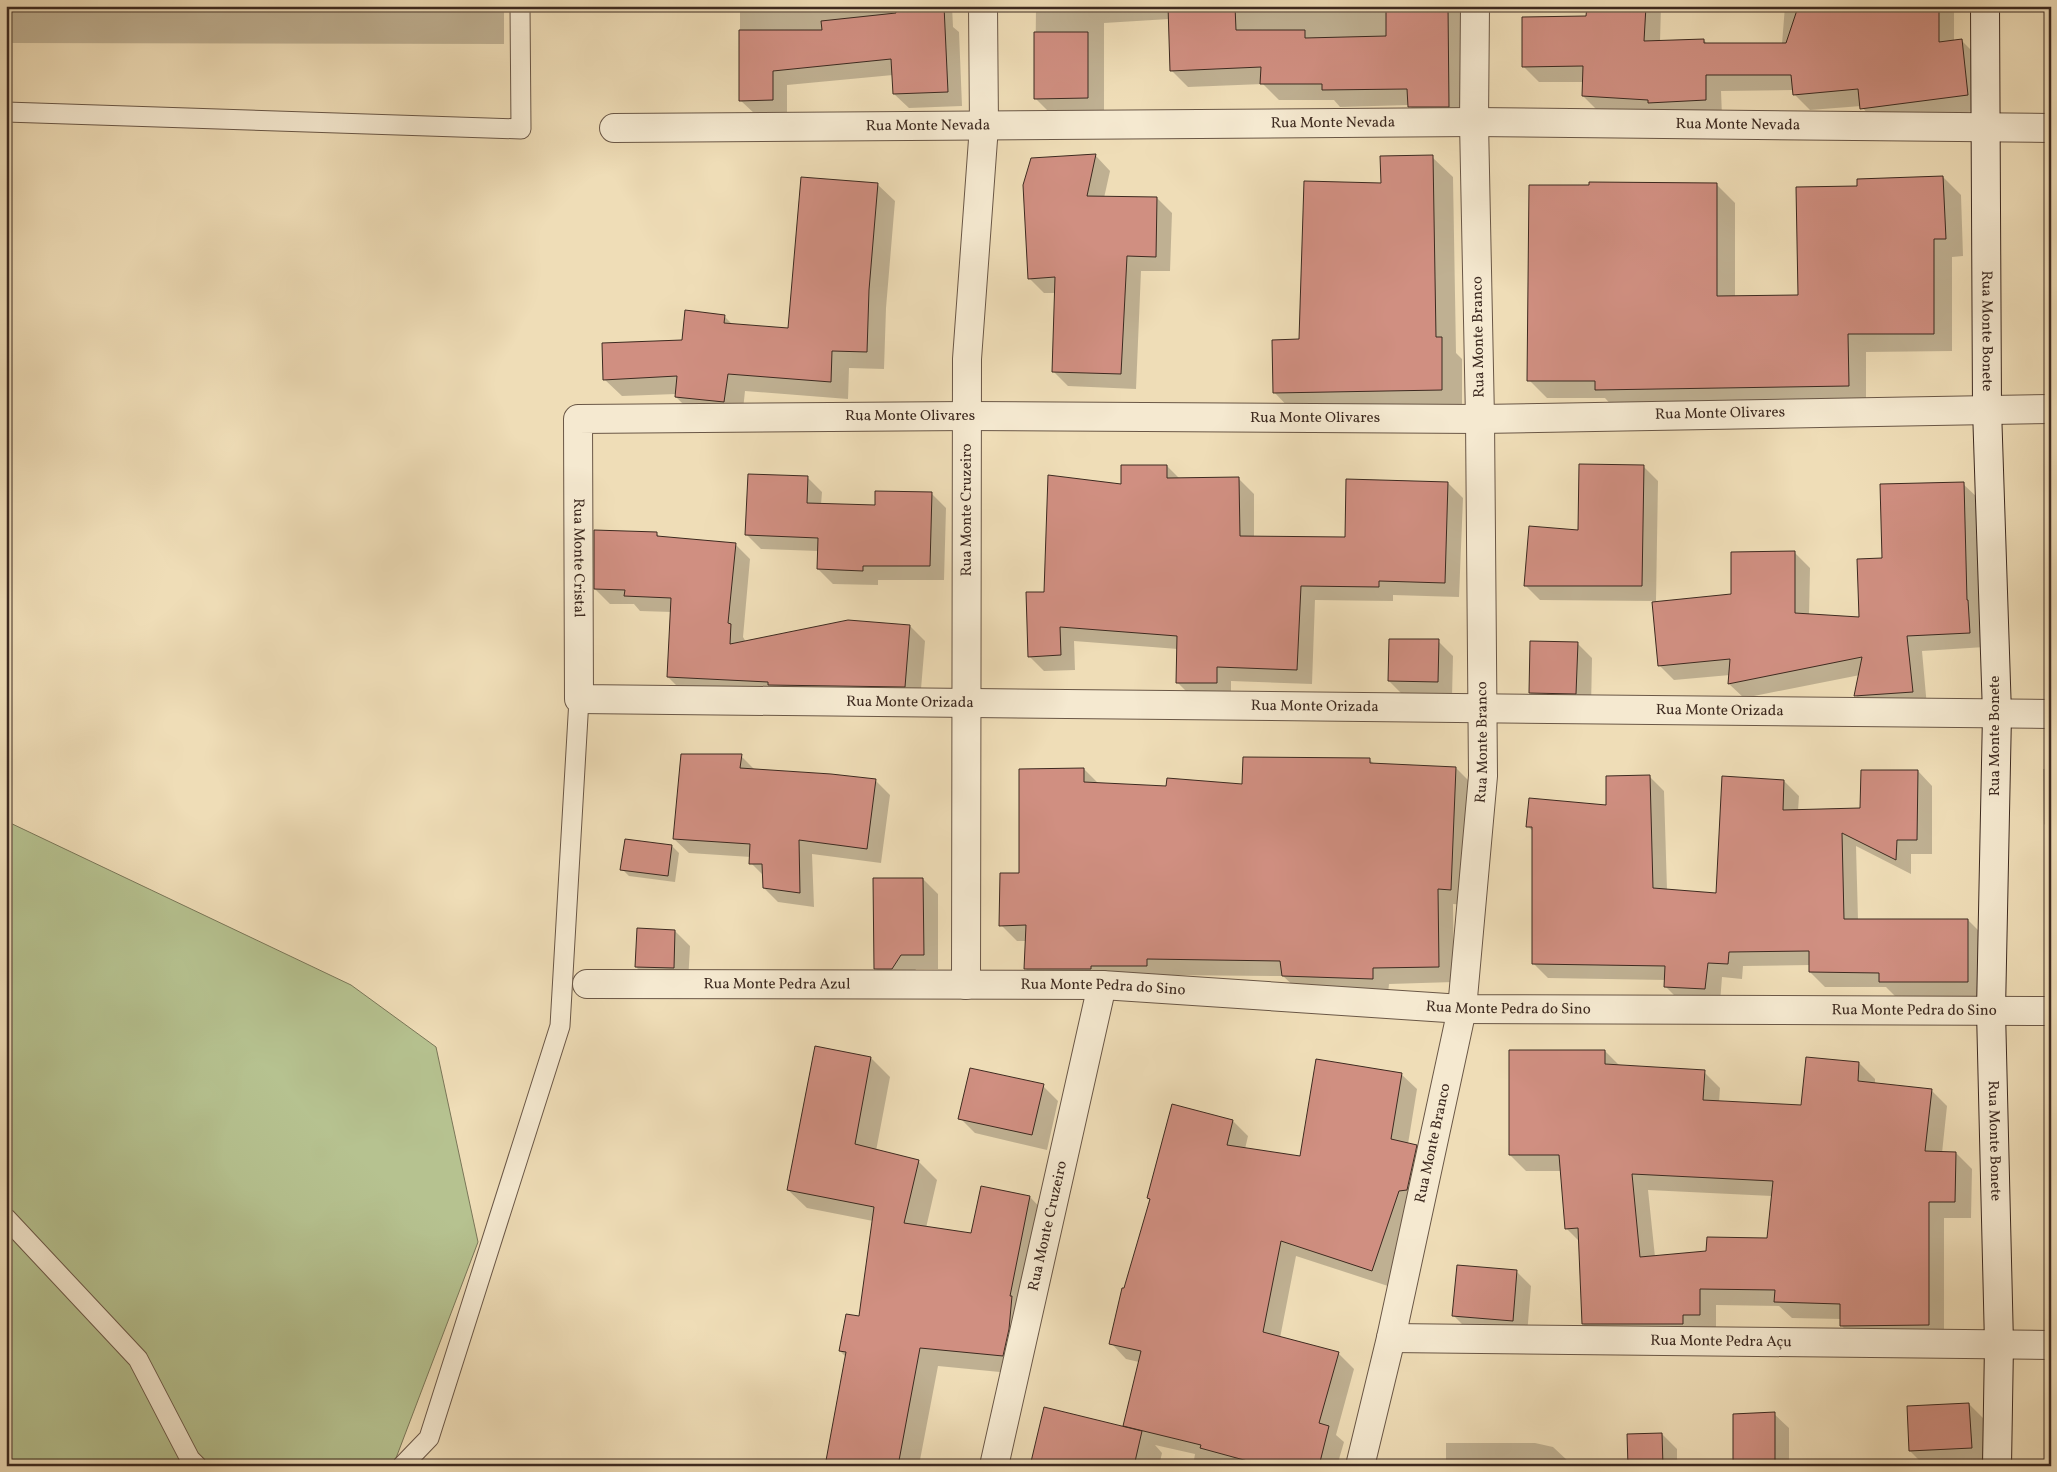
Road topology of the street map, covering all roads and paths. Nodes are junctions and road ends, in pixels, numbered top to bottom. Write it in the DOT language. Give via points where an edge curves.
graph roads {
  1 [pos="520,6"];
  2 [pos="983,6"];
  3 [pos="1475,6"];
  4 [pos="1985,6"];
  5 [pos="6,112"];
  6 [pos="1474,122"];
  7 [pos="984,126"];
  8 [pos="614,128"];
  9 [pos="1986,128"];
  10 [pos="2051,128"];
  11 [pos="1987,409"];
  12 [pos="2051,409"];
  13 [pos="967,416"];
  14 [pos="578,418"];
  15 [pos="1480,419"];
  16 [pos="579,699"];
  17 [pos="967,702"];
  18 [pos="1482,709"];
  19 [pos="1997,714"];
  20 [pos="2051,714"];
  21 [pos="587,984"];
  22 [pos="966,985"];
  23 [pos="1102,985"];
  24 [pos="1462,1009"];
  25 [pos="1991,1011"];
  26 [pos="2051,1011"];
  27 [pos="6,1218"];
  28 [pos="1391,1338"];
  29 [pos="1999,1344"];
  30 [pos="2051,1345"];
  31 [pos="197,1466"];
  32 [pos="402,1466"];
  33 [pos="994,1466"];
  34 [pos="1360,1466"];
  35 [pos="1997,1466"];
  1 -- 5 [label="lane" via="521,129"];
  2 -- 7 [label="street, Rua Monte Cruzeiro"];
  3 -- 6 [label="street, Rua Monte Branco"];
  4 -- 9 [label="street, Rua Monte Bonete"];
  6 -- 7 [label="street, Rua Monte Nevada"];
  6 -- 9 [label="street, Rua Monte Nevada"];
  6 -- 15 [label="street, Rua Monte Branco"];
  7 -- 8 [label="street, Rua Monte Nevada"];
  7 -- 13 [label="street, Rua Monte Cruzeiro" via="967,359"];
  9 -- 10 [label="street, Rua Monte Nevada"];
  9 -- 11 [label="street, Rua Monte Bonete"];
  11 -- 12 [label="street, Rua Monte Olivares"];
  11 -- 15 [label="street, Rua Monte Olivares"];
  11 -- 19 [label="street, Rua Monte Bonete"];
  13 -- 14 [label="street, Rua Monte Olivares"];
  13 -- 15 [label="street, Rua Monte Olivares"];
  13 -- 17 [label="street, Rua Monte Cruzeiro"];
  14 -- 16 [label="street, Rua Monte Cristal"];
  15 -- 18 [label="street, Rua Monte Branco"];
  16 -- 17 [label="street, Rua Monte Orizada"];
  16 -- 32 [label="lane" via="560,1026 429,1438"];
  17 -- 18 [label="street, Rua Monte Orizada"];
  17 -- 22 [label="street, Rua Monte Cruzeiro"];
  18 -- 19 [label="street, Rua Monte Orizada"];
  18 -- 24 [label="street, Rua Monte Branco" via="1483,776"];
  19 -- 20 [label="street, Rua Monte Orizada"];
  19 -- 25 [label="street, Rua Monte Bonete"];
  21 -- 22 [label="street, Rua Monte Pedra Azul"];
  22 -- 23 [label="street, Rua Monte Pedra do Sino"];
  23 -- 24 [label="street, Rua Monte Pedra do Sino"];
  23 -- 33 [label="street, Rua Monte Cruzeiro"];
  24 -- 25 [label="street, Rua Monte Pedra do Sino"];
  24 -- 28 [label="street, Rua Monte Branco"];
  25 -- 26 [label="street, Rua Monte Pedra do Sino"];
  25 -- 29 [label="street, Rua Monte Bonete"];
  27 -- 31 [label="lane" via="138,1359 190,1459"];
  28 -- 29 [label="street, Rua Monte Pedra Açu"];
  28 -- 34 [label="street, Rua Monte Branco"];
  29 -- 30 [label="street, Rua Monte Pedra Açu"];
  29 -- 35 [label="street, Rua Monte Bonete"];
}
